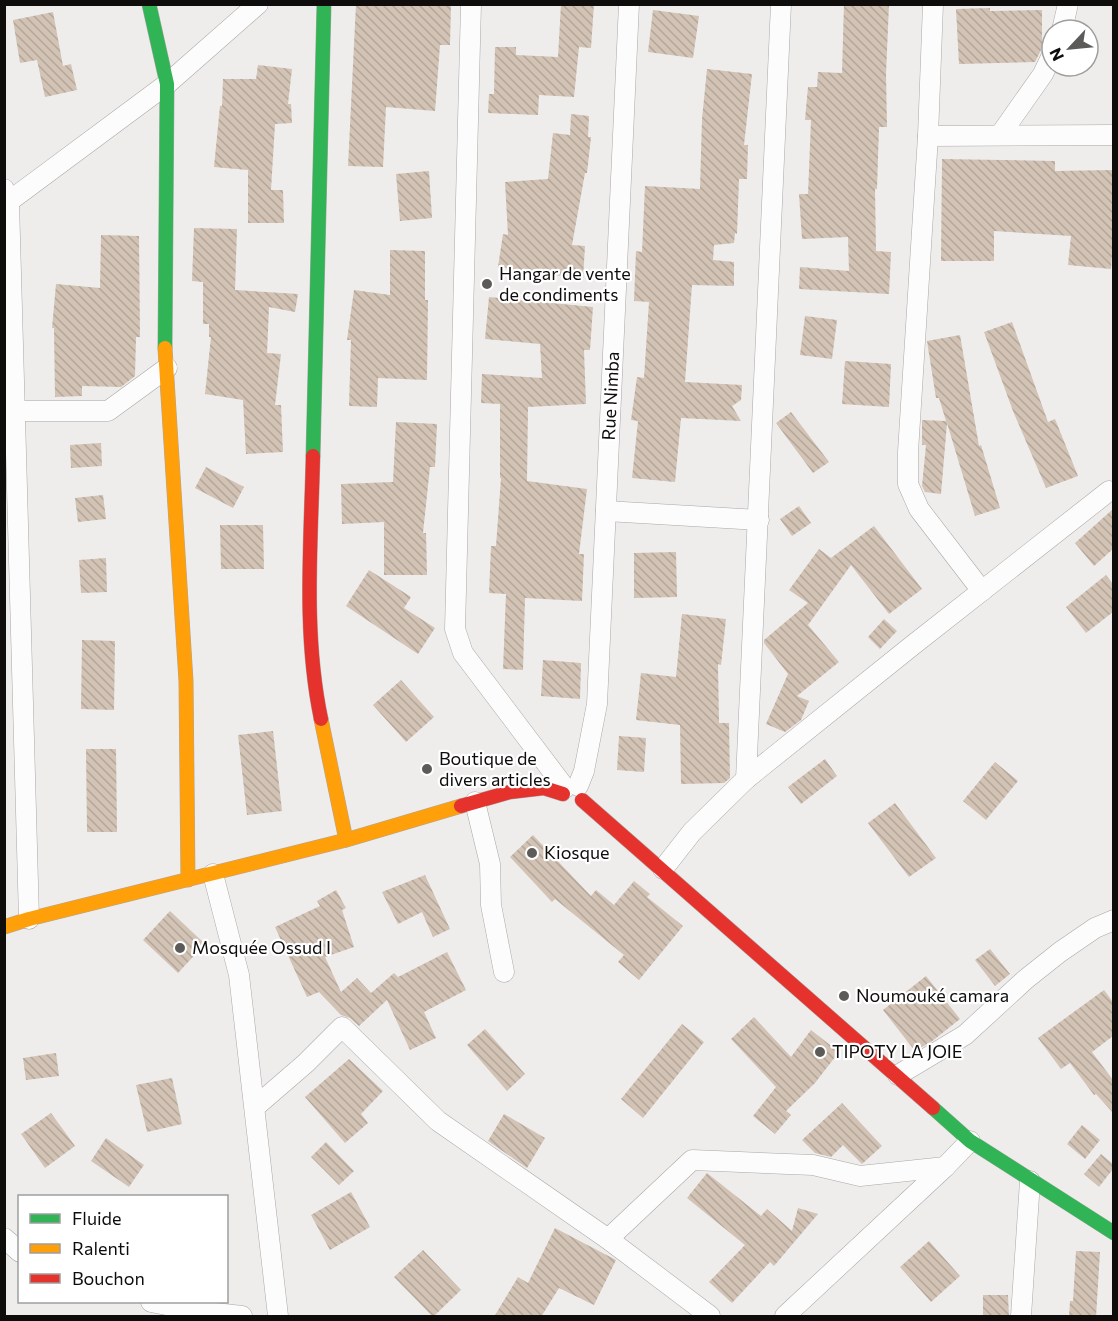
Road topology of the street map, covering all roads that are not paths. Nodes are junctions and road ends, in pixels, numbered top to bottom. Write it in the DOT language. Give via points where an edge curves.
graph roads {
  1 [pos="149,4"];
  2 [pos="258,4"];
  3 [pos="324,4"];
  4 [pos="471,4"];
  5 [pos="629,4"];
  6 [pos="781,4"];
  7 [pos="933,4"];
  8 [pos="1040,77"];
  9 [pos="167,84"];
  10 [pos="1000,135"];
  11 [pos="1113,135"];
  12 [pos="927,136"];
  13 [pos="6,199"];
  14 [pos="166,368"];
  15 [pos="15,411"];
  16 [pos="1110,491"];
  17 [pos="606,511"];
  18 [pos="759,520"];
  19 [pos="982,591"];
  20 [pos="747,779"];
  21 [pos="572,792"];
  22 [pos="476,802"];
  23 [pos="346,840"];
  24 [pos="663,869"];
  25 [pos="213,874"];
  26 [pos="188,880"];
  27 [pos="29,919"];
  28 [pos="1113,920"];
  29 [pos="4,927"];
  30 [pos="504,972"];
  31 [pos="898,1075"];
  32 [pos="255,1107"];
  33 [pos="970,1141"];
  34 [pos="945,1167"];
  35 [pos="1030,1181"];
  36 [pos="1113,1233"];
  37 [pos="4,1238"];
  38 [pos="608,1239"];
  39 [pos="18,1250"];
  40 [pos="156,1303"];
  41 [pos="242,1317"];
  42 [pos="278,1317"];
  43 [pos="710,1317"];
  44 [pos="785,1317"];
  45 [pos="1021,1317"];
  1 -- 9 [label="street"];
  2 -- 9 [label="street"];
  3 -- 23 [label="street" via="309,621 315,692"];
  4 -- 21 [label="street" via="455,629 463,653"];
  5 -- 17 [label="street, Rue Nimba"];
  6 -- 18 [label="street"];
  7 -- 12 [label="street"];
  8 -- 10 [label="street"];
  9 -- 13 [label="street"];
  9 -- 14 [label="street"];
  10 -- 11 [label="street"];
  10 -- 12 [label="street"];
  12 -- 19 [label="street" via="908,484 918,509"];
  13 -- 15 [label="street"];
  14 -- 15 [label="street" via="108,411"];
  14 -- 26 [label="street" via="186,681"];
  15 -- 27 [label="street"];
  16 -- 19 [label="street"];
  17 -- 18 [label="street"];
  17 -- 21 [label="street, Rue Nimba" via="597,704 584,771"];
  18 -- 20 [label="street"];
  19 -- 20 [label="street"];
  20 -- 24 [label="street" via="692,832"];
  21 -- 22 [label="street" via="510,792"];
  21 -- 24 [label="street"];
  22 -- 23 [label="street"];
  22 -- 30 [label="street" via="490,864 491,905"];
  23 -- 25 [label="street"];
  24 -- 31 [label="street"];
  25 -- 26 [label="street"];
  25 -- 32 [label="street" via="238,975"];
  26 -- 27 [label="street"];
  27 -- 29 [label="street"];
  28 -- 31 [label="street" via="1060,952 965,1035"];
  31 -- 33 [label="street"];
  32 -- 38 [label="street" via="342,1028 438,1122"];
  32 -- 42 [label="street"];
  33 -- 34 [label="street"];
  33 -- 35 [label="street"];
  34 -- 38 [label="street" via="860,1176 813,1164 692,1160"];
  34 -- 44 [label="street"];
  35 -- 36 [label="street"];
  35 -- 45 [label="street"];
  37 -- 39 [label="street"];
  38 -- 43 [label="street"];
  40 -- 41 [label="street"];
}
